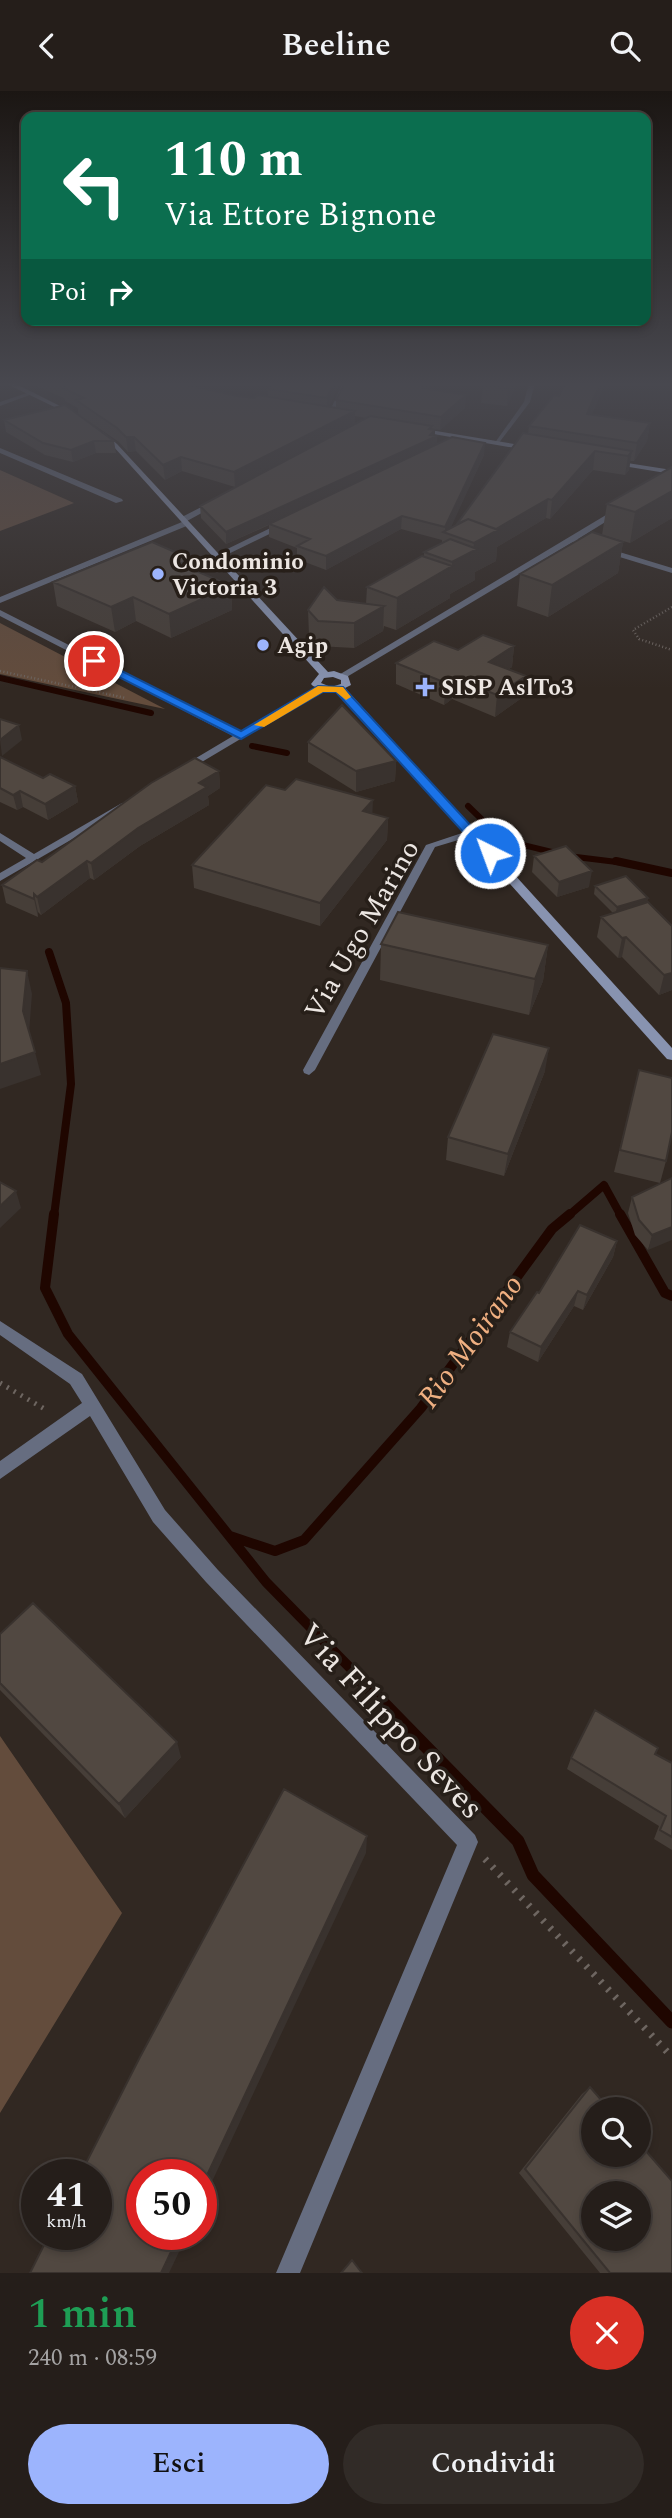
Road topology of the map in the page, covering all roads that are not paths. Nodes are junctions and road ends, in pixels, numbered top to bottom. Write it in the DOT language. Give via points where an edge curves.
graph roads {
  1 [pos="81,485"];
  2 [pos="152,485"];
  3 [pos="228,496"];
  4 [pos="119,501"];
  5 [pos="629,505"];
  6 [pos="185,521"];
  7 [pos="289,523"];
  8 [pos="572,539"];
  9 [pos="585,543"];
  10 [pos="597,547"];
  11 [pos="218,556"];
  12 [pos="672,571"];
  13 [pos="0,600"];
  14 [pos="0,613"];
  15 [pos="325,675"];
  16 [pos="342,676"];
  17 [pos="321,688"];
  18 [pos="340,689"];
  19 [pos="241,736"];
  20 [pos="175,775"];
  21 [pos="128,803"];
  22 [pos="471,833"];
  23 [pos="0,836"];
  24 [pos="33,857"];
  25 [pos="0,878"];
  26 [pos="672,1056"];
  27 [pos="309,1070"];
  28 [pos="0,1327"];
  29 [pos="92,1405"];
  30 [pos="0,1471"];
  31 [pos="288,2273"];
  1 -- 4 [label="street"];
  2 -- 6 [label="main road"];
  3 -- 6 [label="street"];
  5 -- 8 [label="street"];
  6 -- 11 [label="main road"];
  6 -- 13 [label="street"];
  7 -- 11 [label="street"];
  8 -- 9 [label="street"];
  8 -- 16 [label="street"];
  10 -- 12 [label="street"];
  11 -- 15 [label="main road"];
  14 -- 19 [label="street"];
  15 -- 16 [label="main road"];
  15 -- 17 [label="main road" via="316,681"];
  16 -- 18 [label="main road" via="347,683"];
  17 -- 18 [label="main road"];
  17 -- 19 [label="street"];
  18 -- 22 [label="main road"];
  19 -- 20 [label="street"];
  21 -- 24 [label="street"];
  22 -- 26 [label="main road"];
  22 -- 27 [label="street, Via Ugo Marino" via="431,845"];
  23 -- 24 [label="street"];
  24 -- 25 [label="street"];
  28 -- 29 [label="street, Via Filippo Seves" via="76,1379"];
  29 -- 30 [label="street"];
  29 -- 31 [label="street, Via Filippo Seves" via="159,1515 468,1842"];
}
